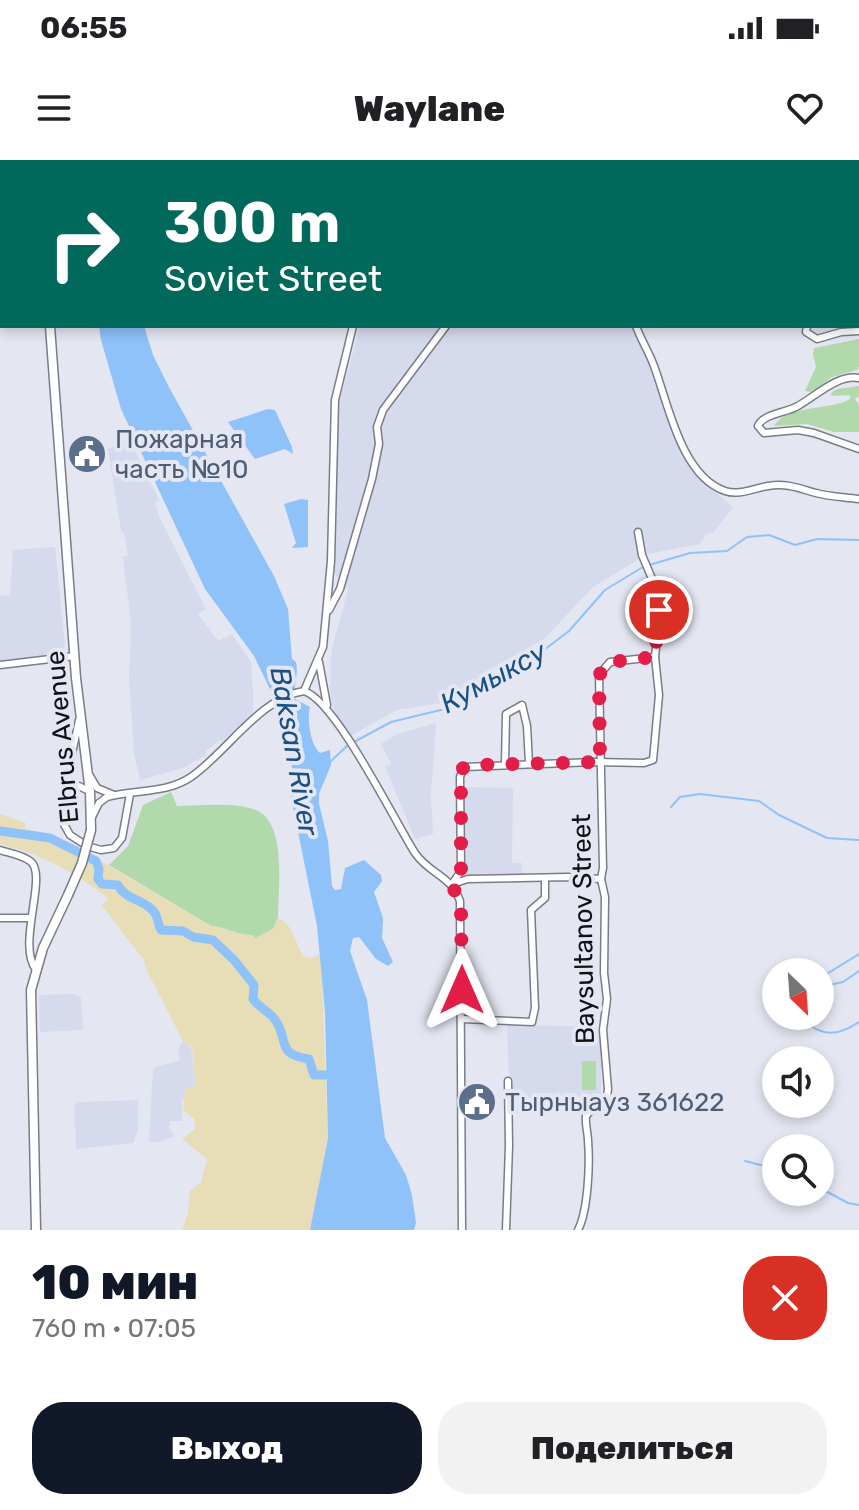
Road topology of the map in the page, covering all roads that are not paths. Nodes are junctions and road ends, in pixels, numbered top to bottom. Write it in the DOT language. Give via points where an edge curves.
graph roads {
  1 [pos="50,328"];
  2 [pos="353,328"];
  3 [pos="444,328"];
  4 [pos="637,328"];
  5 [pos="807,328"];
  6 [pos="859,331"];
  7 [pos="859,378"];
  8 [pos="859,449"];
  9 [pos="859,499"];
  10 [pos="638,532"];
  11 [pos="327,613"];
  12 [pos="75,656"];
  13 [pos="655,657"];
  14 [pos="319,662"];
  15 [pos="0,665"];
  16 [pos="301,691"];
  17 [pos="328,710"];
  18 [pos="81,717"];
  19 [pos="600,762"];
  20 [pos="529,764"];
  21 [pos="505,765"];
  22 [pos="88,771"];
  23 [pos="90,792"];
  24 [pos="65,794"];
  25 [pos="130,794"];
  26 [pos="114,795"];
  27 [pos="92,817"];
  28 [pos="0,850"];
  29 [pos="545,879"];
  30 [pos="601,879"];
  31 [pos="452,884"];
  32 [pos="0,918"];
  33 [pos="31,918"];
  34 [pos="36,970"];
  35 [pos="462,1019"];
  36 [pos="508,1081"];
  37 [pos="36,1230"];
  38 [pos="462,1230"];
  39 [pos="506,1230"];
  40 [pos="578,1230"];
  1 -- 12 [label="main road, Elbrus Avenue"];
  2 -- 11 [label="street" via="335,400"];
  3 -- 11 [label="street" via="383,410 372,479 340,589"];
  4 -- 9 [label="street" via="678,435 692,463 710,482 728,493 784,484"];
  5 -- 6 [label="street" via="817,339"];
  7 -- 8 [label="street" via="838,380 786,412 763,418 758,426 764,433 814,433"];
  10 -- 13 [label="street" via="658,593"];
  11 -- 14 [label="street"];
  12 -- 15 [label="street"];
  12 -- 18 [label="main road, Elbrus Avenue"];
  13 -- 19 [label="street, Baysultanov Street" via="610,662 600,671"];
  13 -- 19 [label="street" via="659,695 652,761"];
  14 -- 16 [label="street"];
  14 -- 17 [label="street"];
  16 -- 17 [label="street" via="316,696"];
  16 -- 25 [label="street" via="275,703 191,777"];
  17 -- 31 [label="street" via="420,860"];
  18 -- 22 [label="main road, Elbrus Avenue"];
  18 -- 24 [label="street"];
  19 -- 20 [label="street"];
  19 -- 30 [label="street, Baysultanov Street"];
  20 -- 21 [label="street"];
  20 -- 21 [label="street" via="522,705 506,714"];
  21 -- 31 [label="street" via="463,768 461,871"];
  22 -- 23 [label="main road, Elbrus Avenue"];
  22 -- 26 [label="street" via="97,788"];
  23 -- 24 [label="street" via="79,786"];
  23 -- 27 [label="main road, Elbrus Avenue"];
  24 -- 25 [label="street" via="61,811 66,830 101,850 114,848 122,838"];
  25 -- 26 [label="street"];
  26 -- 27 [label="street" via="101,801"];
  27 -- 34 [label="main road, Elbrus Avenue, bridge" via="82,863"];
  28 -- 33 [label="street" via="34,866"];
  29 -- 30 [label="street"];
  29 -- 31 [label="street" via="468,879"];
  29 -- 35 [label="street" via="545,898 531,910 532,1022"];
  30 -- 40 [label="street, Baysultanov Street" via="608,1089 606,1104 586,1116 586,1191"];
  31 -- 35 [label="street" via="461,908"];
  32 -- 33 [label="street"];
  33 -- 34 [label="street" via="29,954"];
  34 -- 37 [label="main road, Elbrus Avenue" via="30,1007"];
  35 -- 38 [label="street"];
  36 -- 39 [label="street"];
}
